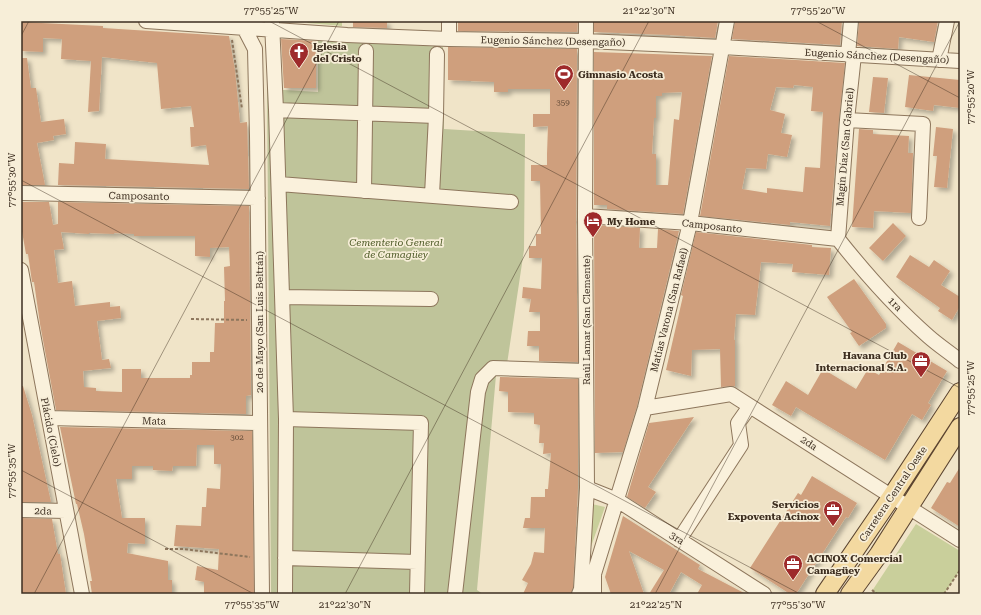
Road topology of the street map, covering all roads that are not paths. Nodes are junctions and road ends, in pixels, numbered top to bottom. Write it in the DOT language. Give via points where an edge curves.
graph roads {
  1 [pos="146,21"];
  2 [pos="449,21"];
  3 [pos="586,21"];
  4 [pos="728,21"];
  5 [pos="851,21"];
  6 [pos="947,21"];
  7 [pos="242,24"];
  8 [pos="271,26"];
  9 [pos="347,28"];
  10 [pos="449,39"];
  11 [pos="585,41"];
  12 [pos="722,47"];
  13 [pos="255,49"];
  14 [pos="366,51"];
  15 [pos="437,54"];
  16 [pos="851,55"];
  17 [pos="939,60"];
  18 [pos="960,61"];
  19 [pos="276,110"];
  20 [pos="365,114"];
  21 [pos="436,116"];
  22 [pos="847,120"];
  23 [pos="279,184"];
  24 [pos="364,191"];
  25 [pos="21,193"];
  26 [pos="432,196"];
  27 [pos="258,198"];
  28 [pos="511,202"];
  29 [pos="585,216"];
  30 [pos="920,218"];
  31 [pos="690,223"];
  32 [pos="838,239"];
  33 [pos="21,270"];
  34 [pos="282,297"];
  35 [pos="431,299"];
  36 [pos="960,361"];
  37 [pos="586,371"];
  38 [pos="960,392"];
  39 [pos="750,406"];
  40 [pos="644,408"];
  41 [pos="49,418"];
  42 [pos="286,419"];
  43 [pos="259,423"];
  44 [pos="960,427"];
  45 [pos="587,488"];
  46 [pos="892,496"];
  47 [pos="617,500"];
  48 [pos="909,507"];
  49 [pos="21,510"];
  50 [pos="66,511"];
  51 [pos="679,540"];
  52 [pos="960,540"];
  53 [pos="285,558"];
  54 [pos="417,562"];
  55 [pos="588,572"];
  56 [pos="82,594"];
  57 [pos="262,594"];
  58 [pos="285,594"];
  59 [pos="417,594"];
  60 [pos="455,594"];
  61 [pos="579,594"];
  62 [pos="594,594"];
  63 [pos="764,594"];
  64 [pos="825,594"];
  65 [pos="850,594"];
  1 -- 7 [label="street, Eugenio Sánchez (Desengaño)"];
  2 -- 10 [label="street"];
  3 -- 11 [label="street, Raúl Lamar (San Clemente)"];
  4 -- 12 [label="street, Matías Varona (San Rafael)"];
  5 -- 16 [label="street, Magín Díaz (San Gabriel)"];
  6 -- 17 [label="street"];
  7 -- 8 [label="street, Eugenio Sánchez (Desengaño)"];
  7 -- 13 [label="street, 20 de Mayo (San Luis Beltrán)"];
  8 -- 9 [label="street, Eugenio Sánchez (Desengaño)"];
  8 -- 13 [label="street, 20 de Mayo (San Luis Beltrán)" via="260,38"];
  8 -- 19 [label="street"];
  9 -- 10 [label="street, Eugenio Sánchez (Desengaño)"];
  10 -- 11 [label="street, Eugenio Sánchez (Desengaño)"];
  11 -- 12 [label="street, Eugenio Sánchez (Desengaño)"];
  11 -- 29 [label="street, Raúl Lamar (San Clemente)"];
  12 -- 16 [label="street, Eugenio Sánchez (Desengaño)"];
  12 -- 31 [label="street, Matías Varona (San Rafael)"];
  13 -- 27 [label="street, 20 de Mayo (San Luis Beltrán)"];
  14 -- 20 [label="street"];
  15 -- 21 [label="street"];
  16 -- 17 [label="street, Eugenio Sánchez (Desengaño)"];
  16 -- 22 [label="street, Magín Díaz (San Gabriel)"];
  17 -- 18 [label="street, Eugenio Sánchez (Desengaño)"];
  19 -- 20 [label="street"];
  19 -- 23 [label="street"];
  20 -- 21 [label="street"];
  20 -- 24 [label="street"];
  21 -- 26 [label="street"];
  22 -- 30 [label="street" via="923,124"];
  22 -- 32 [label="street, Magín Díaz (San Gabriel)"];
  23 -- 24 [label="street"];
  23 -- 34 [label="street"];
  24 -- 26 [label="street"];
  25 -- 27 [label="street, Camposanto"];
  26 -- 28 [label="street"];
  27 -- 43 [label="street, 20 de Mayo (San Luis Beltrán)"];
  29 -- 31 [label="street, Camposanto"];
  29 -- 37 [label="street, Raúl Lamar (San Clemente)"];
  31 -- 32 [label="street, Camposanto"];
  31 -- 40 [label="street, Matías Varona (San Rafael)"];
  32 -- 36 [label="street, 1ra" via="903,313"];
  33 -- 41 [label="street, Plácido (Cielo)"];
  34 -- 35 [label="street"];
  34 -- 42 [label="street"];
  37 -- 45 [label="street, Raúl Lamar (San Clemente)"];
  37 -- 60 [label="street" via="493,368 482,379 478,392"];
  38 -- 46 [label="main road, Carretera Central Oeste"];
  39 -- 40 [label="street, 2da" via="731,394"];
  39 -- 46 [label="street, 2da"];
  39 -- 51 [label="street" via="738,423 741,445"];
  40 -- 47 [label="street, Matías Varona (San Rafael)"];
  41 -- 43 [label="street, Mata"];
  41 -- 50 [label="street, Plácido (Cielo)"];
  42 -- 53 [label="street"];
  42 -- 54 [label="street" via="421,423"];
  43 -- 57 [label="street, 20 de Mayo (San Luis Beltrán)"];
  44 -- 48 [label="main road, Carretera Central Oeste"];
  45 -- 47 [label="street, 3ra"];
  45 -- 55 [label="street, Raúl Lamar (San Clemente)"];
  46 -- 48 [label="street, 2da"];
  46 -- 64 [label="main road, Carretera Central Oeste"];
  47 -- 51 [label="street, 3ra"];
  47 -- 55 [label="street, Matías Varona (San Rafael)"];
  48 -- 52 [label="street, 2da"];
  48 -- 65 [label="main road, Carretera Central Oeste"];
  49 -- 50 [label="street, 2da"];
  50 -- 56 [label="street, Plácido (Cielo)"];
  51 -- 63 [label="street, 3ra"];
  53 -- 54 [label="street"];
  53 -- 58 [label="street"];
  54 -- 59 [label="street"];
  55 -- 61 [label="street, Raúl Lamar (San Clemente)"];
  55 -- 62 [label="street, Matías Varona (San Rafael)"];
}
